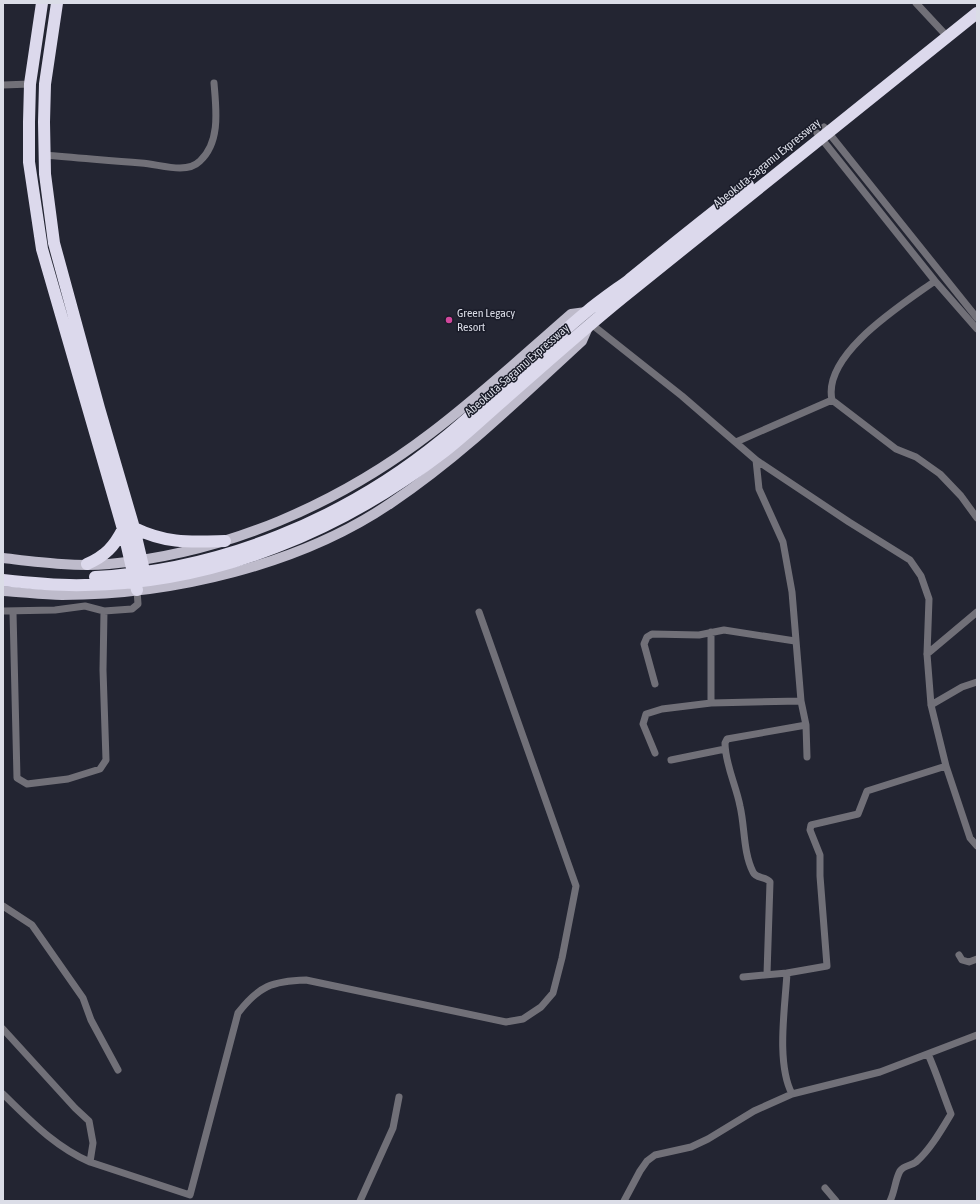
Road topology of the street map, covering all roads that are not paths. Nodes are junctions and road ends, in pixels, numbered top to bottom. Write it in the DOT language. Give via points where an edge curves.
graph roads {
  1 [pos="42,3"];
  2 [pos="57,3"];
  3 [pos="916,3"];
  4 [pos="977,5"];
  5 [pos="977,13"];
  6 [pos="943,32"];
  7 [pos="214,83"];
  8 [pos="30,84"];
  9 [pos="3,85"];
  10 [pos="822,132"];
  11 [pos="44,155"];
  12 [pos="45,174"];
  13 [pos="31,176"];
  14 [pos="935,281"];
  15 [pos="586,312"];
  16 [pos="977,318"];
  17 [pos="588,325"];
  18 [pos="977,329"];
  19 [pos="832,400"];
  20 [pos="736,442"];
  21 [pos="756,460"];
  22 [pos="977,518"];
  23 [pos="128,529"];
  24 [pos="226,541"];
  25 [pos="278,542"];
  26 [pos="3,558"];
  27 [pos="136,560"];
  28 [pos="87,564"];
  29 [pos="3,572"];
  30 [pos="3,580"];
  31 [pos="142,589"];
  32 [pos="3,591"];
  33 [pos="3,611"];
  34 [pos="104,611"];
  35 [pos="13,612"];
  36 [pos="479,612"];
  37 [pos="977,612"];
  38 [pos="711,632"];
  39 [pos="796,641"];
  40 [pos="927,654"];
  41 [pos="977,682"];
  42 [pos="655,684"];
  43 [pos="801,701"];
  44 [pos="711,703"];
  45 [pos="931,705"];
  46 [pos="806,725"];
  47 [pos="725,749"];
  48 [pos="655,754"];
  49 [pos="807,757"];
  50 [pos="672,760"];
  51 [pos="946,766"];
  52 [pos="977,846"];
  53 [pos="3,906"];
  54 [pos="959,955"];
  55 [pos="977,959"];
  56 [pos="787,973"];
  57 [pos="767,974"];
  58 [pos="742,977"];
  59 [pos="3,1029"];
  60 [pos="977,1035"];
  61 [pos="928,1054"];
  62 [pos="118,1070"];
  63 [pos="3,1094"];
  64 [pos="792,1094"];
  65 [pos="399,1097"];
  66 [pos="90,1162"];
  67 [pos="825,1188"];
  68 [pos="360,1201"];
  69 [pos="624,1201"];
  70 [pos="836,1201"];
  71 [pos="890,1201"];
  1 -- 8 [label="highway"];
  2 -- 11 [label="highway" via="45,84"];
  3 -- 6 [label="street"];
  4 -- 6 [label="highway, Abeokuta-Sagamu Expressway"];
  5 -- 10 [label="highway, Abeokuta-Sagamu Expressway"];
  6 -- 10 [label="highway, Abeokuta-Sagamu Expressway"];
  7 -- 11 [label="street" via="217,119 214,134 208,150 200,161 190,167"];
  8 -- 9 [label="street"];
  8 -- 13 [label="highway"];
  10 -- 14 [label="street"];
  10 -- 15 [label="highway, Abeokuta-Sagamu Expressway"];
  10 -- 16 [label="street" via="839,148"];
  10 -- 17 [label="highway, Abeokuta-Sagamu Expressway"];
  11 -- 12 [label="highway"];
  12 -- 13 [label="highway"];
  12 -- 23 [label="highway" via="54,243 99,408"];
  13 -- 23 [label="highway" via="42,249"];
  14 -- 18 [label="street"];
  14 -- 19 [label="street" via="889,314 849,350 834,374 831,385"];
  15 -- 24 [label="main road" via="571,314 431,433 368,476 312,508"];
  15 -- 25 [label="highway, Abeokuta-Sagamu Expressway" via="441,441 341,507"];
  17 -- 20 [label="street" via="595,327 614,342"];
  17 -- 25 [label="highway, Abeokuta-Sagamu Expressway" via="447,450 412,476 348,516"];
  17 -- 31 [label="main road" via="582,341 484,431 448,462 390,504 345,530 284,557 234,573"];
  19 -- 20 [label="street"];
  19 -- 22 [label="street" via="896,449 916,457 940,474"];
  20 -- 21 [label="street"];
  21 -- 39 [label="street" via="759,489 784,542"];
  21 -- 40 [label="street" via="910,560 921,576 929,599"];
  23 -- 24 [label="highway" via="165,540"];
  23 -- 27 [label="highway"];
  23 -- 28 [label="highway" via="102,557"];
  24 -- 27 [label="main road"];
  25 -- 29 [label="highway, Abeokuta-Sagamu Expressway" via="162,570 83,577"];
  25 -- 30 [label="highway, Abeokuta-Sagamu Expressway" via="217,567 165,578 85,585"];
  26 -- 28 [label="main road"];
  27 -- 28 [label="main road"];
  27 -- 31 [label="highway"];
  31 -- 32 [label="main road" via="61,595"];
  31 -- 34 [label="street" via="138,604 132,609"];
  33 -- 35 [label="street"];
  34 -- 35 [label="street" via="85,606"];
  34 -- 35 [label="street" via="106,760 100,769 68,779 27,784 17,778"];
  36 -- 66 [label="street" via="576,886 553,993 541,1007 523,1019 506,1022 306,980 284,980 250,997 238,1013 190,1195"];
  37 -- 40 [label="street"];
  38 -- 39 [label="street" via="724,630"];
  38 -- 42 [label="street" via="699,635 652,634 647,637 644,644"];
  38 -- 44 [label="street"];
  39 -- 43 [label="street"];
  40 -- 45 [label="street"];
  41 -- 45 [label="street" via="962,686"];
  43 -- 44 [label="street"];
  43 -- 46 [label="street"];
  44 -- 48 [label="street" via="662,709 646,714 643,724"];
  45 -- 51 [label="street"];
  46 -- 47 [label="street" via="727,739 724,743"];
  46 -- 49 [label="street"];
  47 -- 50 [label="street"];
  47 -- 57 [label="street" via="753,874 770,882"];
  51 -- 52 [label="street" via="970,838"];
  51 -- 56 [label="street" via="867,790 858,814 811,825 810,830 820,855 827,966"];
  53 -- 62 [label="street" via="32,925 83,998 91,1020"];
  54 -- 55 [label="street" via="962,960 969,962"];
  56 -- 57 [label="street"];
  56 -- 64 [label="street" via="783,1065"];
  57 -- 58 [label="street"];
  59 -- 66 [label="street" via="89,1121 93,1143"];
  60 -- 61 [label="street"];
  61 -- 64 [label="street" via="880,1072"];
  61 -- 71 [label="street" via="951,1114 922,1155 900,1171"];
  63 -- 66 [label="street" via="55,1143"];
  64 -- 69 [label="street" via="754,1111 708,1139 655,1155 640,1171"];
  65 -- 68 [label="street" via="393,1128"];
  67 -- 70 [label="street"];
}
